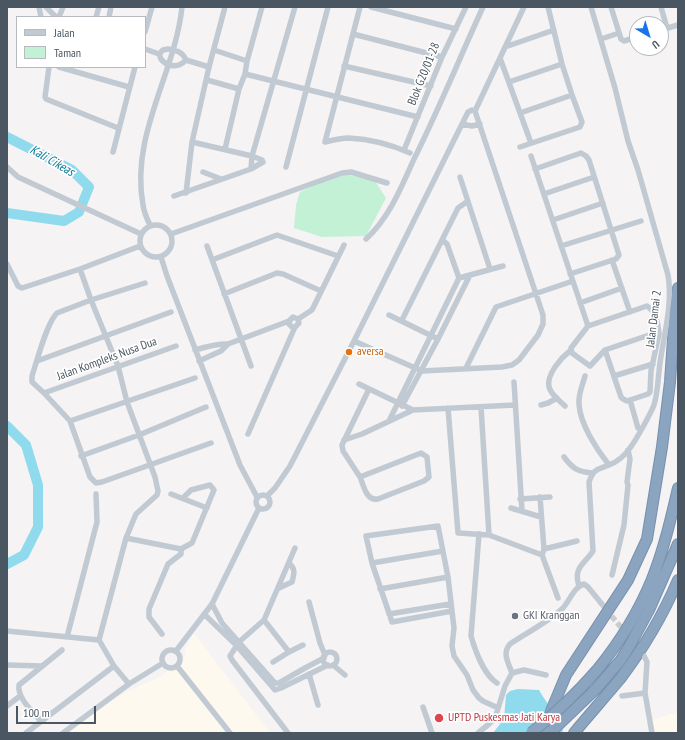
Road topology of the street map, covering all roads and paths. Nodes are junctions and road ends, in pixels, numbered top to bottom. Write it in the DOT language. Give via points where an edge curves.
graph roads {
  1 [pos="46,7"];
  2 [pos="152,7"];
  3 [pos="182,7"];
  4 [pos="225,7"];
  5 [pos="262,7"];
  6 [pos="295,7"];
  7 [pos="328,7"];
  8 [pos="360,7"];
  9 [pos="371,7"];
  10 [pos="466,7"];
  11 [pos="484,7"];
  12 [pos="524,7"];
  13 [pos="548,7"];
  14 [pos="592,7"];
  15 [pos="611,7"];
  16 [pos="55,16"];
  17 [pos="146,28"];
  18 [pos="456,29"];
  19 [pos="554,30"];
  20 [pos="619,33"];
  21 [pos="353,34"];
  22 [pos="601,39"];
  23 [pos="629,39"];
  24 [pos="505,47"];
  25 [pos="146,49"];
  26 [pos="173,50"];
  27 [pos="214,50"];
  28 [pos="159,54"];
  29 [pos="442,57"];
  30 [pos="500,58"];
  31 [pos="186,60"];
  32 [pos="247,61"];
  33 [pos="168,64"];
  34 [pos="562,64"];
  35 [pos="344,66"];
  36 [pos="209,67"];
  37 [pos="49,68"];
  38 [pos="62,68"];
  39 [pos="135,68"];
  40 [pos="245,74"];
  41 [pos="207,80"];
  42 [pos="274,81"];
  43 [pos="509,82"];
  44 [pos="431,86"];
  45 [pos="129,87"];
  46 [pos="239,89"];
  47 [pos="306,89"];
  48 [pos="572,95"];
  49 [pos="336,97"];
  50 [pos="475,111"];
  51 [pos="520,113"];
  52 [pos="418,117"];
  53 [pos="462,124"];
  54 [pos="480,124"];
  55 [pos="118,128"];
  56 [pos="192,142"];
  57 [pos="531,144"];
  58 [pos="520,147"];
  59 [pos="225,149"];
  60 [pos="404,150"];
  61 [pos="113,152"];
  62 [pos="410,153"];
  63 [pos="252,156"];
  64 [pos="531,156"];
  65 [pos="286,167"];
  66 [pos="7,168"];
  67 [pos="251,169"];
  68 [pos="535,169"];
  69 [pos="203,172"];
  70 [pos="460,177"];
  71 [pos="594,177"];
  72 [pos="221,179"];
  73 [pos="387,183"];
  74 [pos="186,192"];
  75 [pos="544,194"];
  76 [pos="174,196"];
  77 [pos="468,201"];
  78 [pos="603,203"];
  79 [pos="552,220"];
  80 [pos="641,221"];
  81 [pos="150,226"];
  82 [pos="612,229"];
  83 [pos="141,234"];
  84 [pos="171,234"];
  85 [pos="366,239"];
  86 [pos="442,240"];
  87 [pos="344,245"];
  88 [pos="140,246"];
  89 [pos="207,246"];
  90 [pos="561,246"];
  91 [pos="338,256"];
  92 [pos="161,257"];
  93 [pos="212,260"];
  94 [pos="612,260"];
  95 [pos="7,264"];
  96 [pos="503,266"];
  97 [pos="80,269"];
  98 [pos="490,269"];
  99 [pos="570,274"];
  100 [pos="469,276"];
  101 [pos="459,278"];
  102 [pos="573,281"];
  103 [pos="145,283"];
  104 [pos="622,288"];
  105 [pos="678,288"];
  106 [pos="321,291"];
  107 [pos="224,294"];
  108 [pos="536,294"];
  109 [pos="91,300"];
  110 [pos="580,303"];
  111 [pos="170,312"];
  112 [pos="630,312"];
  113 [pos="389,315"];
  114 [pos="298,319"];
  115 [pos="402,320"];
  116 [pos="289,321"];
  117 [pos="588,326"];
  118 [pos="295,327"];
  119 [pos="659,334"];
  120 [pos="106,335"];
  121 [pos="431,335"];
  122 [pos="438,338"];
  123 [pos="241,339"];
  124 [pos="354,340"];
  125 [pos="228,344"];
  126 [pos="209,345"];
  127 [pos="176,346"];
  128 [pos="196,350"];
  129 [pos="570,350"];
  130 [pos="604,350"];
  131 [pos="213,355"];
  132 [pos="37,361"];
  133 [pos="199,361"];
  134 [pos="653,364"];
  135 [pos="118,366"];
  136 [pos="251,366"];
  137 [pos="416,368"];
  138 [pos="466,368"];
  139 [pos="422,371"];
  140 [pos="585,376"];
  141 [pos="614,376"];
  142 [pos="195,378"];
  143 [pos="514,382"];
  144 [pos="359,384"];
  145 [pos="369,389"];
  146 [pos="44,393"];
  147 [pos="557,398"];
  148 [pos="630,400"];
  149 [pos="127,402"];
  150 [pos="400,404"];
  151 [pos="515,405"];
  152 [pos="541,405"];
  153 [pos="565,406"];
  154 [pos="206,407"];
  155 [pos="481,407"];
  156 [pos="448,408"];
  157 [pos="413,410"];
  158 [pos="389,421"];
  159 [pos="70,422"];
  160 [pos="638,428"];
  161 [pos="248,434"];
  162 [pos="139,435"];
  163 [pos="344,440"];
  164 [pos="211,443"];
  165 [pos="628,450"];
  166 [pos="81,456"];
  167 [pos="564,458"];
  168 [pos="151,465"];
  169 [pos="609,465"];
  170 [pos="592,473"];
  171 [pos="360,477"];
  172 [pos="678,488"];
  173 [pos="96,494"];
  174 [pos="171,494"];
  175 [pos="267,496"];
  176 [pos="257,497"];
  177 [pos="540,497"];
  178 [pos="550,497"];
  179 [pos="183,498"];
  180 [pos="520,499"];
  181 [pos="207,508"];
  182 [pos="259,508"];
  183 [pos="511,508"];
  184 [pos="522,511"];
  185 [pos="541,517"];
  186 [pos="479,534"];
  187 [pos="489,535"];
  188 [pos="126,538"];
  189 [pos="577,541"];
  190 [pos="678,544"];
  191 [pos="295,548"];
  192 [pos="181,549"];
  193 [pos="544,549"];
  194 [pos="443,551"];
  195 [pos="542,555"];
  196 [pos="290,563"];
  197 [pos="372,563"];
  198 [pos="612,575"];
  199 [pos="448,577"];
  200 [pos="678,580"];
  201 [pos="579,586"];
  202 [pos="279,588"];
  203 [pos="380,589"];
  204 [pos="558,598"];
  205 [pos="309,602"];
  206 [pos="601,603"];
  207 [pos="212,604"];
  208 [pos="450,604"];
  209 [pos="452,611"];
  210 [pos="204,614"];
  211 [pos="389,614"];
  212 [pos="264,620"];
  213 [pos="7,632"];
  214 [pos="162,634"];
  215 [pos="67,637"];
  216 [pos="99,640"];
  217 [pos="237,644"];
  218 [pos="303,645"];
  219 [pos="62,650"];
  220 [pos="176,651"];
  221 [pos="289,652"];
  222 [pos="644,656"];
  223 [pos="324,657"];
  224 [pos="273,662"];
  225 [pos="163,663"];
  226 [pos="7,665"];
  227 [pos="330,665"];
  228 [pos="41,666"];
  229 [pos="114,666"];
  230 [pos="177,666"];
  231 [pos="512,672"];
  232 [pos="309,674"];
  233 [pos="345,675"];
  234 [pos="546,675"];
  235 [pos="497,683"];
  236 [pos="129,684"];
  237 [pos="645,693"];
  238 [pos="20,696"];
  239 [pos="622,696"];
  240 [pos="318,705"];
  241 [pos="7,706"];
  242 [pos="423,707"];
  243 [pos="498,708"];
  244 [pos="42,721"];
  245 [pos="26,733"];
  246 [pos="63,733"];
  247 [pos="230,733"];
  248 [pos="288,733"];
  249 [pos="432,733"];
  250 [pos="478,733"];
  251 [pos="531,733"];
  252 [pos="546,733"];
  253 [pos="550,733"];
  254 [pos="574,733"];
  255 [pos="652,733"];
  1 -- 16 [label="street"];
  2 -- 17 [label="street"];
  3 -- 26 [label="street"];
  4 -- 27 [label="street"];
  5 -- 32 [label="street"];
  6 -- 42 [label="street"];
  7 -- 47 [label="street"];
  8 -- 21 [label="street"];
  9 -- 18 [label="street"];
  10 -- 18 [label="street, Blok G20/01-28"];
  11 -- 85 [label="street" via="396,197 378,226"];
  12 -- 24 [label="street"];
  13 -- 19 [label="street"];
  14 -- 22 [label="street, Jalan Damai 2"];
  15 -- 20 [label="street"];
  18 -- 29 [label="street, Blok G20/01-28"];
  19 -- 24 [label="street"];
  19 -- 34 [label="street"];
  20 -- 22 [label="street"];
  20 -- 23 [label="street" via="624,41"];
  21 -- 29 [label="street"];
  21 -- 35 [label="street"];
  22 -- 165 [label="street, Jalan Damai 2" via="669,284 668,317 654,405"];
  24 -- 30 [label="street"];
  25 -- 28 [label="street"];
  26 -- 28 [label="street" via="163,50"];
  26 -- 31 [label="street" via="183,55"];
  26 -- 33 [label="street"];
  27 -- 32 [label="street"];
  27 -- 36 [label="street"];
  28 -- 33 [label="street" via="162,61"];
  29 -- 44 [label="street, Blok G20/01-28"];
  30 -- 43 [label="street"];
  30 -- 50 [label="street"];
  31 -- 33 [label="street" via="180,65"];
  31 -- 36 [label="street"];
  32 -- 40 [label="street"];
  33 -- 81 [label="street" via="146,136 142,160 143,206"];
  34 -- 43 [label="street"];
  34 -- 48 [label="street"];
  35 -- 44 [label="street"];
  35 -- 49 [label="street"];
  36 -- 41 [label="street"];
  37 -- 55 [label="street" via="46,99"];
  38 -- 45 [label="street"];
  39 -- 45 [label="street"];
  40 -- 42 [label="street"];
  40 -- 46 [label="street"];
  41 -- 46 [label="street"];
  41 -- 56 [label="street"];
  42 -- 47 [label="street"];
  42 -- 63 [label="street"];
  43 -- 51 [label="street"];
  44 -- 52 [label="street, Blok G20/01-28"];
  45 -- 55 [label="street"];
  46 -- 59 [label="street"];
  47 -- 49 [label="street"];
  47 -- 65 [label="street"];
  48 -- 51 [label="street"];
  48 -- 57 [label="street" via="582,122 580,127"];
  49 -- 52 [label="street"];
  49 -- 60 [label="street" via="325,142 344,138"];
  50 -- 53 [label="street" via="468,112"];
  50 -- 54 [label="street"];
  51 -- 57 [label="street"];
  52 -- 60 [label="street, Blok G20/01-28"];
  53 -- 54 [label="street"];
  53 -- 124 [label="street"];
  54 -- 108 [label="street"];
  55 -- 61 [label="street"];
  56 -- 59 [label="street"];
  56 -- 74 [label="street"];
  57 -- 58 [label="street"];
  59 -- 63 [label="street"];
  60 -- 62 [label="street"];
  63 -- 67 [label="street"];
  63 -- 67 [label="street" via="263,161 261,165"];
  64 -- 68 [label="street"];
  66 -- 83 [label="street" via="18,177"];
  67 -- 72 [label="street"];
  68 -- 71 [label="street" via="581,153 589,160"];
  68 -- 75 [label="street"];
  69 -- 72 [label="street"];
  70 -- 77 [label="street"];
  71 -- 75 [label="street"];
  71 -- 78 [label="street"];
  72 -- 74 [label="street"];
  73 -- 84 [label="street" via="351,172 342,173"];
  74 -- 76 [label="street"];
  75 -- 79 [label="street"];
  77 -- 86 [label="street" via="458,208"];
  77 -- 98 [label="street"];
  78 -- 79 [label="street"];
  78 -- 82 [label="street"];
  79 -- 90 [label="street"];
  80 -- 82 [label="street"];
  81 -- 83 [label="street"];
  81 -- 84 [label="street" via="160,225"];
  82 -- 90 [label="street"];
  82 -- 94 [label="street" via="619,253 617,258"];
  83 -- 88 [label="street"];
  84 -- 92 [label="street" via="170,249"];
  86 -- 101 [label="street" via="447,244"];
  86 -- 115 [label="street"];
  87 -- 91 [label="street"];
  88 -- 92 [label="street" via="147,255"];
  88 -- 97 [label="street"];
  89 -- 93 [label="street"];
  90 -- 99 [label="street"];
  91 -- 93 [label="street" via="277,235"];
  91 -- 106 [label="street"];
  92 -- 128 [label="street"];
  93 -- 107 [label="street"];
  94 -- 99 [label="street"];
  94 -- 104 [label="street"];
  95 -- 97 [label="street" via="20,288"];
  96 -- 98 [label="street"];
  97 -- 109 [label="street"];
  98 -- 100 [label="street"];
  99 -- 102 [label="street"];
  100 -- 101 [label="street"];
  100 -- 122 [label="street"];
  101 -- 121 [label="street"];
  102 -- 108 [label="street"];
  102 -- 110 [label="street"];
  103 -- 109 [label="street"];
  104 -- 110 [label="street"];
  104 -- 112 [label="street"];
  105 -- 252 [label="highway, bridge" via="662,447 647,538 628,580 566,675"];
  106 -- 107 [label="street" via="277,272"];
  106 -- 114 [label="street" via="312,310"];
  107 -- 123 [label="street"];
  108 -- 138 [label="street" via="495,308"];
  108 -- 138 [label="street" via="543,315 543,324 538,335 518,360 512,365 502,367"];
  109 -- 120 [label="street"];
  109 -- 132 [label="street" via="54,315"];
  110 -- 117 [label="street"];
  111 -- 120 [label="street"];
  112 -- 117 [label="street"];
  112 -- 119 [label="street" via="647,306 652,310"];
  113 -- 115 [label="street"];
  114 -- 116 [label="street" via="293,318"];
  114 -- 118 [label="street" via="299,323"];
  115 -- 121 [label="street"];
  116 -- 118 [label="street" via="290,326"];
  116 -- 123 [label="street"];
  117 -- 129 [label="street"];
  118 -- 161 [label="street"];
  119 -- 130 [label="street" via="655,333"];
  119 -- 134 [label="street"];
  120 -- 132 [label="street"];
  120 -- 135 [label="street"];
  121 -- 122 [label="street"];
  121 -- 137 [label="street"];
  122 -- 139 [label="street"];
  123 -- 125 [label="street"];
  123 -- 136 [label="street"];
  124 -- 137 [label="street"];
  124 -- 175 [label="street" via="290,466"];
  125 -- 126 [label="street"];
  125 -- 131 [label="street"];
  126 -- 128 [label="street"];
  126 -- 131 [label="street"];
  127 -- 135 [label="street, Jalan Kompleks Nusa Dua"];
  128 -- 133 [label="street"];
  129 -- 130 [label="street" via="590,366"];
  129 -- 147 [label="street" via="550,376 549,386"];
  130 -- 141 [label="street"];
  131 -- 133 [label="street"];
  132 -- 146 [label="street" via="32,380"];
  133 -- 176 [label="street" via="240,465"];
  134 -- 141 [label="street"];
  134 -- 148 [label="street" via="650,392"];
  135 -- 146 [label="street, Jalan Kompleks Nusa Dua"];
  135 -- 149 [label="street"];
  137 -- 139 [label="street"];
  137 -- 150 [label="street"];
  138 -- 139 [label="street"];
  139 -- 150 [label="street"];
  140 -- 169 [label="street" via="579,398 583,422 599,453"];
  141 -- 148 [label="street" via="622,399"];
  142 -- 149 [label="street"];
  143 -- 151 [label="street"];
  144 -- 145 [label="street"];
  145 -- 150 [label="street"];
  145 -- 163 [label="street"];
  146 -- 159 [label="street"];
  147 -- 152 [label="street"];
  147 -- 153 [label="street"];
  148 -- 160 [label="street"];
  149 -- 159 [label="street"];
  149 -- 162 [label="street"];
  150 -- 157 [label="street"];
  150 -- 158 [label="street"];
  151 -- 155 [label="street"];
  151 -- 180 [label="street"];
  154 -- 162 [label="street"];
  155 -- 156 [label="street"];
  155 -- 187 [label="street"];
  156 -- 157 [label="street"];
  156 -- 186 [label="street" via="457,532"];
  157 -- 158 [label="street"];
  158 -- 163 [label="street"];
  159 -- 166 [label="street"];
  162 -- 166 [label="street"];
  162 -- 168 [label="street"];
  163 -- 171 [label="street" via="343,451"];
  164 -- 168 [label="street"];
  165 -- 169 [label="street, Jalan Damai 2"];
  165 -- 198 [label="street" via="630,459 624,525"];
  166 -- 168 [label="street" via="90,477 96,483"];
  167 -- 170 [label="street" via="580,472"];
  168 -- 188 [label="street" via="157,495 136,514"];
  169 -- 170 [label="street, Jalan Damai 2"];
  170 -- 201 [label="street" via="589,482 593,551 576,574"];
  171 -- 171 [label="street" via="421,453 427,457 429,477 378,499 374,500 368,496"];
  172 -- 251 [label="highway, bridge" via="652,579 611,653 569,700"];
  173 -- 215 [label="street" via="97,522"];
  174 -- 179 [label="street"];
  175 -- 176 [label="street"];
  175 -- 182 [label="street" via="270,501 268,506 264,509"];
  176 -- 182 [label="street"];
  177 -- 178 [label="street"];
  177 -- 180 [label="street"];
  177 -- 185 [label="street"];
  179 -- 181 [label="street"];
  179 -- 181 [label="street" via="191,490 210,485 214,490"];
  180 -- 184 [label="street"];
  181 -- 192 [label="street" via="192,543"];
  182 -- 207 [label="street"];
  183 -- 184 [label="street"];
  184 -- 185 [label="street"];
  185 -- 193 [label="street"];
  186 -- 187 [label="street"];
  186 -- 235 [label="street" via="472,636 474,646 490,679"];
  187 -- 195 [label="street"];
  188 -- 192 [label="street"];
  188 -- 216 [label="street"];
  189 -- 193 [label="street"];
  190 -- 253 [label="highway" via="649,610 629,647 606,678"];
  191 -- 196 [label="street"];
  192 -- 214 [label="street" via="181,554 168,564 149,608 149,617"];
  193 -- 195 [label="street"];
  194 -- 197 [label="street"];
  194 -- 197 [label="street" via="438,526 366,536"];
  194 -- 199 [label="street"];
  195 -- 204 [label="street"];
  196 -- 202 [label="street"];
  196 -- 202 [label="street" via="295,572 292,582"];
  197 -- 203 [label="street"];
  199 -- 203 [label="street"];
  199 -- 208 [label="street"];
  200 -- 254 [label="highway" via="639,652"];
  201 -- 206 [label="street" via="584,584 588,587"];
  201 -- 231 [label="street" via="552,618 510,644 505,655"];
  202 -- 212 [label="street"];
  203 -- 211 [label="street"];
  205 -- 223 [label="street"];
  207 -- 210 [label="street"];
  207 -- 217 [label="street"];
  208 -- 209 [label="street"];
  208 -- 211 [label="street"];
  209 -- 211 [label="street" via="392,622"];
  209 -- 243 [label="street" via="454,656 479,698"];
  210 -- 217 [label="street"];
  210 -- 220 [label="street"];
  212 -- 217 [label="street"];
  212 -- 221 [label="street"];
  213 -- 215 [label="street"];
  215 -- 216 [label="street"];
  216 -- 229 [label="street"];
  217 -- 223 [label="street" via="276,683"];
  217 -- 232 [label="street" via="274,689"];
  217 -- 248 [label="street" via="231,654 232,660"];
  218 -- 221 [label="street"];
  219 -- 228 [label="street"];
  220 -- 225 [label="street" via="164,653"];
  220 -- 230 [label="street" via="180,658"];
  221 -- 224 [label="street"];
  222 -- 237 [label="street" via="647,662"];
  223 -- 227 [label="street" via="325,662"];
  223 -- 227 [label="street" via="328,652 336,656 337,661"];
  225 -- 230 [label="street" via="169,667"];
  225 -- 236 [label="street"];
  226 -- 228 [label="street"];
  227 -- 232 [label="street"];
  227 -- 233 [label="street"];
  228 -- 238 [label="street" via="19,685"];
  229 -- 236 [label="street"];
  229 -- 244 [label="street"];
  230 -- 247 [label="street"];
  231 -- 234 [label="street" via="524,670"];
  231 -- 243 [label="street"];
  232 -- 240 [label="street"];
  236 -- 246 [label="street"];
  237 -- 239 [label="street"];
  237 -- 255 [label="street"];
  238 -- 241 [label="street"];
  238 -- 244 [label="street"];
  242 -- 249 [label="street"];
  243 -- 250 [label="street" via="495,718"];
  244 -- 245 [label="street"];
}
